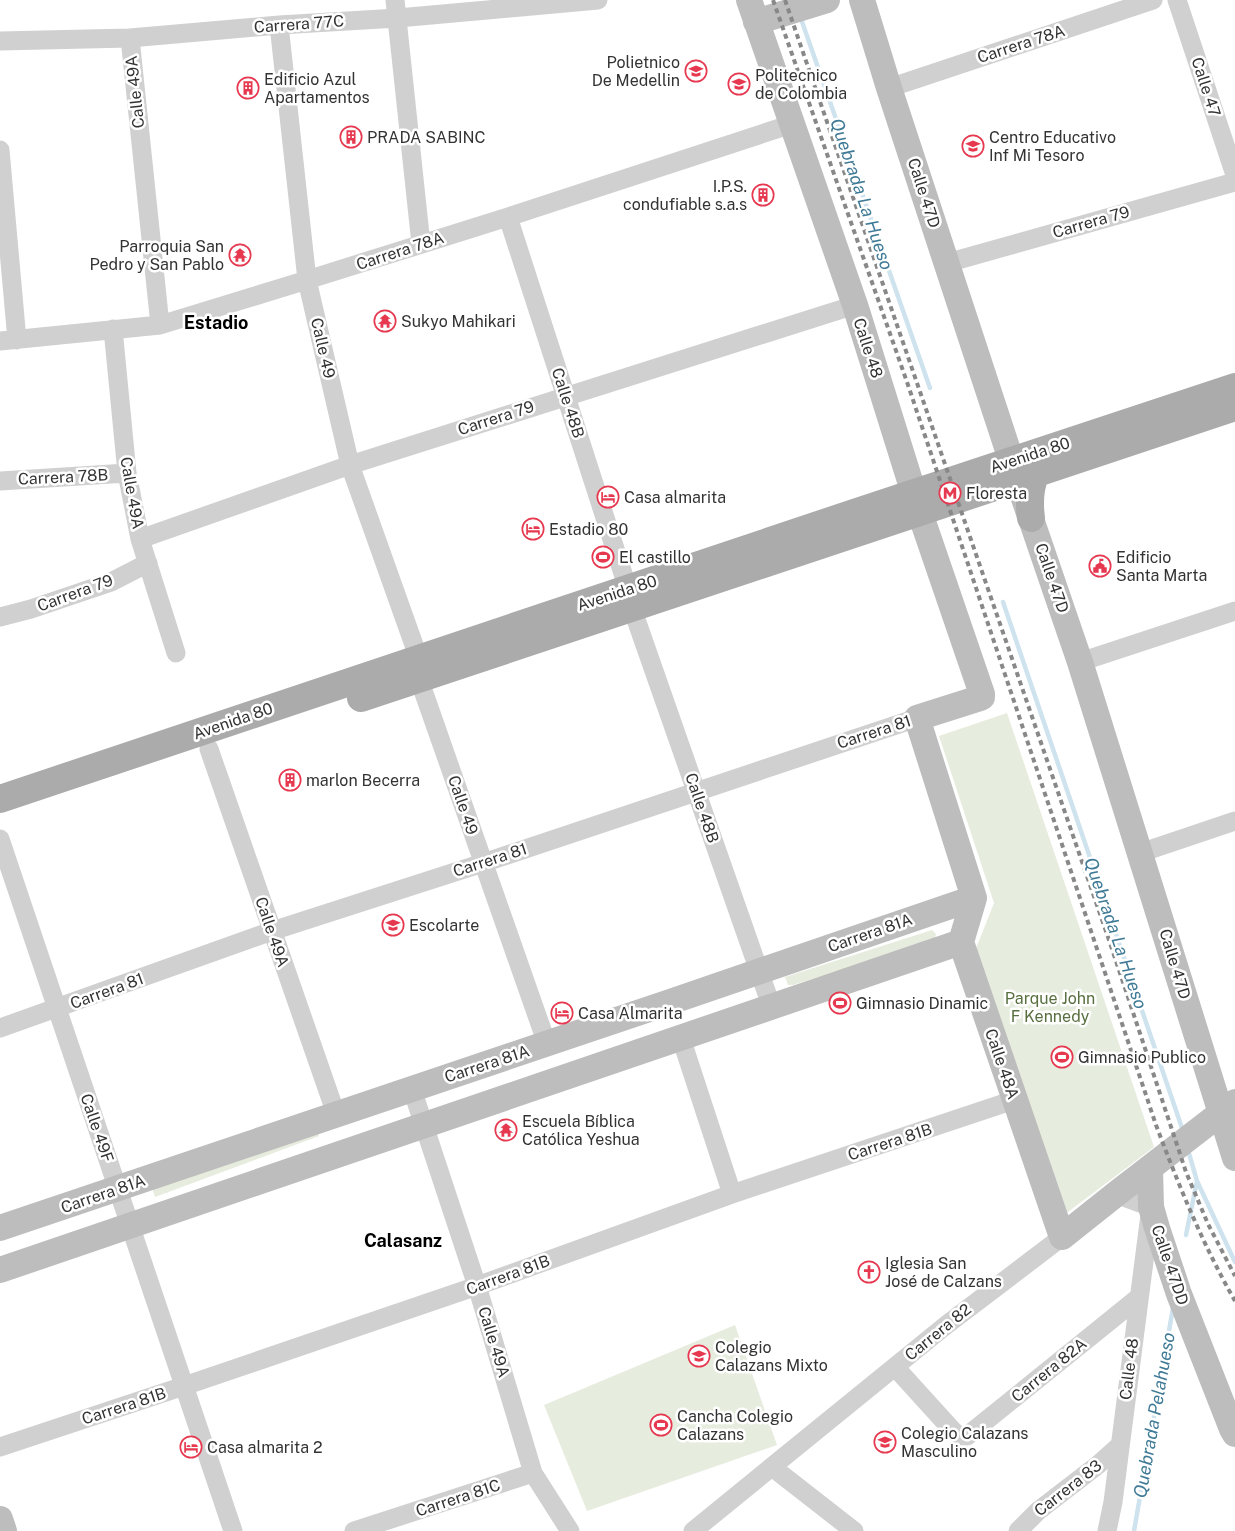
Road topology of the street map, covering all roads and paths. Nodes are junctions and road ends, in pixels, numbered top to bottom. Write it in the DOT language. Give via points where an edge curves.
graph roads {
  1 [pos="598,0"];
  2 [pos="827,0"];
  3 [pos="862,0"];
  4 [pos="1153,0"];
  5 [pos="1177,0"];
  6 [pos="397,9"];
  7 [pos="753,11"];
  8 [pos="279,25"];
  9 [pos="130,38"];
  10 [pos="0,41"];
  11 [pos="889,88"];
  12 [pos="792,124"];
  13 [pos="0,150"];
  14 [pos="1235,175"];
  15 [pos="1235,182"];
  16 [pos="508,217"];
  17 [pos="421,244"];
  18 [pos="947,263"];
  19 [pos="307,280"];
  20 [pos="854,305"];
  21 [pos="160,325"];
  22 [pos="112,329"];
  23 [pos="9,340"];
  24 [pos="1235,387"];
  25 [pos="566,396"];
  26 [pos="1235,407"];
  27 [pos="350,465"];
  28 [pos="1022,472"];
  29 [pos="127,473"];
  30 [pos="0,481"];
  31 [pos="917,503"];
  32 [pos="1031,518"];
  33 [pos="140,539"];
  34 [pos="148,563"];
  35 [pos="630,599"];
  36 [pos="1235,611"];
  37 [pos="0,617"];
  38 [pos="176,653"];
  39 [pos="1080,662"];
  40 [pos="419,669"];
  41 [pos="982,697"];
  42 [pos="917,718"];
  43 [pos="209,749"];
  44 [pos="696,791"];
  45 [pos="0,799"];
  46 [pos="0,818"];
  47 [pos="1235,821"];
  48 [pos="0,838"];
  49 [pos="1140,853"];
  50 [pos="484,863"];
  51 [pos="974,898"];
  52 [pos="272,931"];
  53 [pos="961,942"];
  54 [pos="759,972"];
  55 [pos="57,1008"];
  56 [pos="772,1008"];
  57 [pos="0,1028"];
  58 [pos="681,1038"];
  59 [pos="547,1044"];
  60 [pos="412,1089"];
  61 [pos="1014,1100"];
  62 [pos="1228,1108"];
  63 [pos="336,1114"];
  64 [pos="424,1126"];
  65 [pos="1235,1158"];
  66 [pos="1156,1163"];
  67 [pos="118,1189"];
  68 [pos="732,1194"];
  69 [pos="1116,1194"];
  70 [pos="1151,1207"];
  71 [pos="130,1226"];
  72 [pos="0,1228"];
  73 [pos="1062,1238"];
  74 [pos="0,1270"];
  75 [pos="477,1286"];
  76 [pos="1138,1298"];
  77 [pos="896,1367"];
  78 [pos="184,1386"];
  79 [pos="1235,1434"];
  80 [pos="0,1446"];
  81 [pos="1119,1446"];
  82 [pos="772,1467"];
  83 [pos="533,1473"];
  84 [pos="0,1519"];
  85 [pos="406,1523"];
  86 [pos="4,1531"];
  87 [pos="233,1531"];
  88 [pos="354,1531"];
  89 [pos="570,1531"];
  90 [pos="692,1531"];
  91 [pos="854,1531"];
  92 [pos="1018,1531"];
  93 [pos="1107,1531"];
  1 -- 6 [label="street, Carrera 77C"];
  2 -- 7 [label="street" via="788,12"];
  3 -- 11 [label="street, Calle 47D"];
  4 -- 11 [label="street, Carrera 78A"];
  5 -- 14 [label="street, Calle 47"];
  6 -- 8 [label="street, Carrera 77C"];
  6 -- 17 [label="street"];
  7 -- 12 [label="street, Calle 48"];
  8 -- 9 [label="street, Carrera 77C"];
  8 -- 19 [label="street, Calle 49"];
  9 -- 10 [label="street, Carrera 77C"];
  9 -- 21 [label="street, Calle 49A"];
  11 -- 18 [label="street, Calle 47D"];
  12 -- 16 [label="street, Carrera 78A"];
  12 -- 20 [label="street, Calle 48"];
  13 -- 23 [label="street"];
  15 -- 18 [label="street, Carrera 79"];
  16 -- 17 [label="street, Carrera 78A"];
  16 -- 25 [label="street, Calle 48B"];
  17 -- 19 [label="street, Carrera 78A"];
  18 -- 28 [label="street, Calle 47D"];
  19 -- 21 [label="street, Carrera 78A"];
  19 -- 27 [label="street, Calle 49"];
  20 -- 25 [label="street, Carrera 79"];
  20 -- 31 [label="street, Calle 48"];
  21 -- 22 [label="street, Carrera 78A"];
  22 -- 23 [label="street, Carrera 78A"];
  22 -- 29 [label="street, Calle 49A"];
  24 -- 28 [label="main road, Avenida 80"];
  25 -- 27 [label="street, Carrera 79"];
  25 -- 35 [label="street, Calle 48B"];
  26 -- 28 [label="main road, Avenida 80"];
  27 -- 33 [label="street, Carrera 79"];
  27 -- 40 [label="street, Calle 49"];
  28 -- 31 [label="main road, Avenida 80"];
  28 -- 32 [label="main road" via="1030,486"];
  29 -- 30 [label="street, Carrera 78B"];
  29 -- 33 [label="street, Calle 49A"];
  31 -- 35 [label="main road, Avenida 80"];
  31 -- 41 [label="street, Calle 48"];
  32 -- 39 [label="street, Calle 47D"];
  33 -- 34 [label="street, Calle 49A"];
  34 -- 37 [label="street, Carrera 79" via="111,582"];
  34 -- 38 [label="street, Calle 49A"];
  35 -- 40 [label="main road, Avenida 80"];
  35 -- 44 [label="street, Calle 48B"];
  36 -- 39 [label="street"];
  39 -- 49 [label="street, Calle 47D"];
  40 -- 43 [label="main road, Avenida 80"];
  40 -- 45 [label="main road, Avenida 80"];
  40 -- 50 [label="street, Calle 49"];
  41 -- 42 [label="street, Carrera 81"];
  42 -- 44 [label="street, Carrera 81"];
  42 -- 51 [label="street"];
  43 -- 46 [label="main road, Avenida 80"];
  43 -- 52 [label="street, Calle 49A"];
  44 -- 50 [label="street, Carrera 81"];
  44 -- 54 [label="street, Calle 48B"];
  47 -- 49 [label="street"];
  48 -- 55 [label="street, Calle 49F"];
  49 -- 62 [label="street, Calle 47D"];
  50 -- 52 [label="street, Carrera 81"];
  50 -- 59 [label="street, Calle 49"];
  51 -- 53 [label="street"];
  51 -- 54 [label="street, Carrera 81A"];
  52 -- 55 [label="street, Carrera 81"];
  52 -- 63 [label="street, Calle 49A"];
  53 -- 56 [label="street"];
  53 -- 61 [label="street, Calle 48A"];
  54 -- 56 [label="street, Calle 48B"];
  54 -- 59 [label="street, Carrera 81A"];
  55 -- 57 [label="street, Carrera 81"];
  55 -- 67 [label="street, Calle 49F"];
  56 -- 58 [label="street"];
  58 -- 64 [label="street"];
  58 -- 68 [label="street"];
  59 -- 60 [label="street, Carrera 81A"];
  60 -- 63 [label="street, Carrera 81A"];
  60 -- 64 [label="street, Calle 49A"];
  61 -- 68 [label="street, Carrera 81B"];
  61 -- 73 [label="street, Calle 48A"];
  62 -- 65 [label="street, Calle 47D"];
  62 -- 66 [label="street, Carrera 82"];
  63 -- 67 [label="street, Carrera 81A"];
  64 -- 71 [label="street"];
  64 -- 75 [label="street, Calle 49A"];
  66 -- 69 [label="street, Carrera 82"];
  66 -- 70 [label="street, Calle 47DD"];
  67 -- 71 [label="street, Calle 49F"];
  67 -- 72 [label="street, Carrera 81A"];
  68 -- 75 [label="street, Carrera 81B"];
  69 -- 70 [label="street, Calle 47DD"];
  69 -- 73 [label="street, Carrera 82"];
  70 -- 76 [label="street, Calle 48"];
  70 -- 79 [label="street, Calle 47DD" via="1179,1294"];
  71 -- 74 [label="street"];
  71 -- 78 [label="street, Calle 49F"];
  73 -- 77 [label="street, Carrera 82"];
  75 -- 78 [label="street, Carrera 81B"];
  75 -- 83 [label="street, Calle 49A"];
  76 -- 77 [label="street, Carrera 82A" via="971,1434 964,1436 958,1434"];
  76 -- 81 [label="street, Calle 48"];
  77 -- 82 [label="street, Carrera 82"];
  78 -- 80 [label="street, Carrera 81B"];
  78 -- 87 [label="street, Calle 49F"];
  81 -- 92 [label="street, Carrera 83" via="1038,1510"];
  81 -- 93 [label="street, Calle 48"];
  82 -- 90 [label="street, Carrera 82"];
  82 -- 91 [label="street"];
  83 -- 85 [label="street, Carrera 81C"];
  83 -- 89 [label="street, Calle 49A"];
  84 -- 86 [label="street"];
  85 -- 88 [label="street, Carrera 81C"];
}
